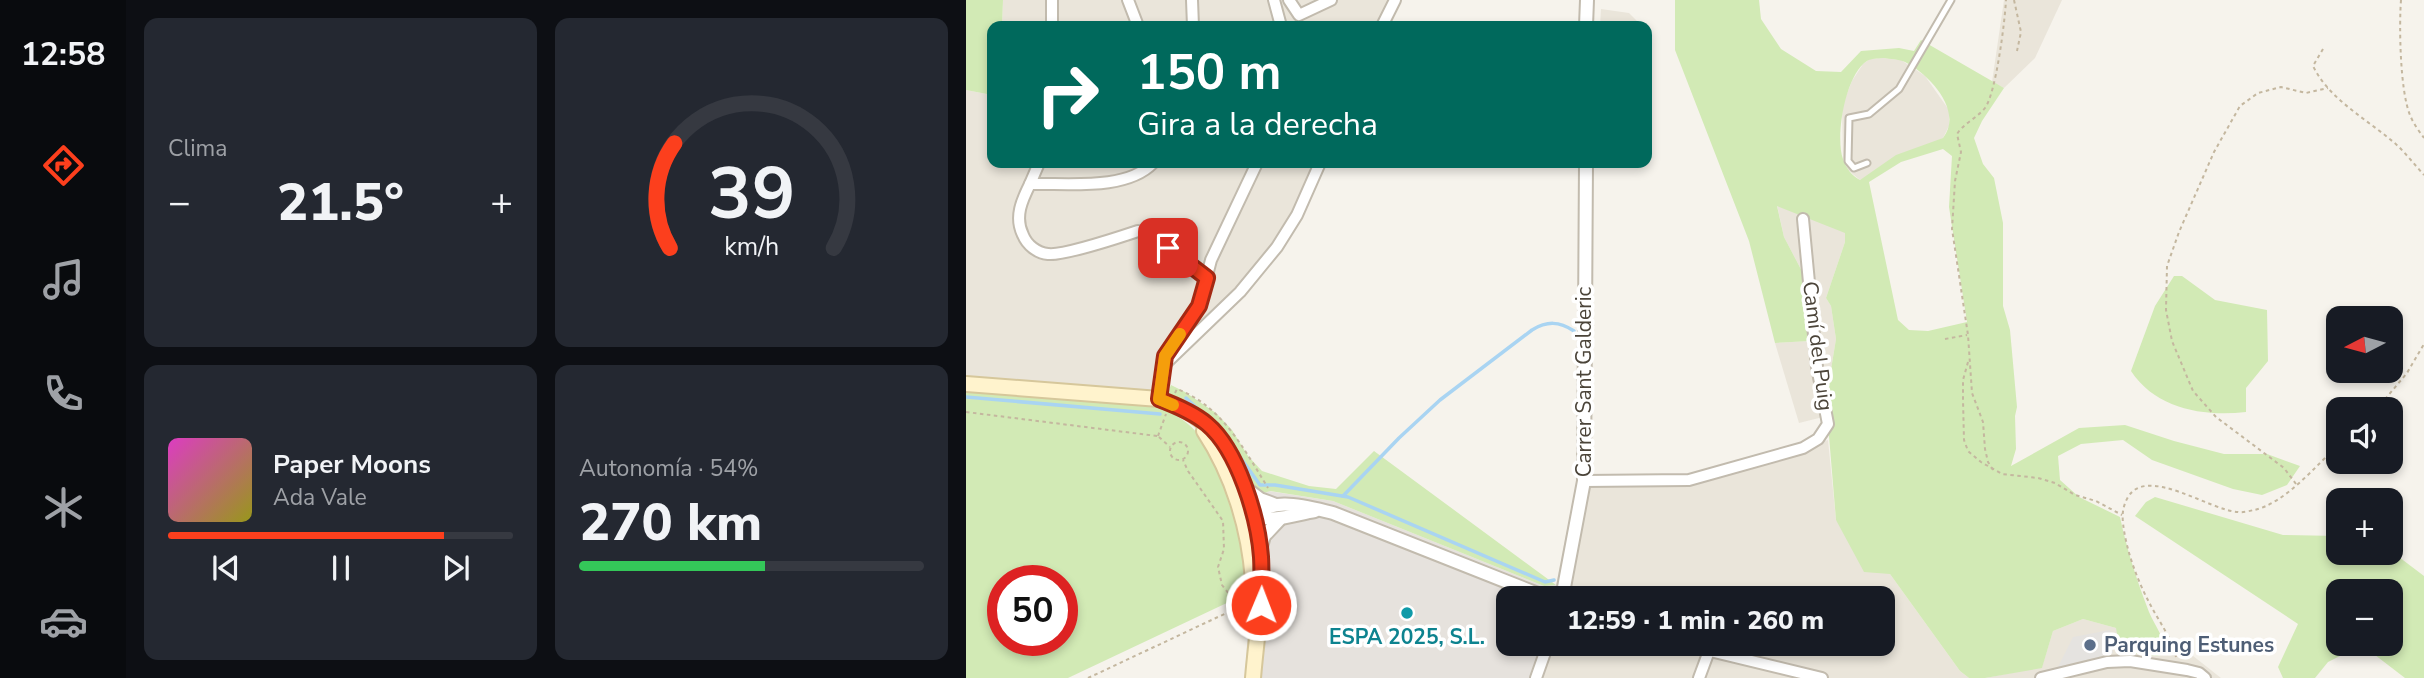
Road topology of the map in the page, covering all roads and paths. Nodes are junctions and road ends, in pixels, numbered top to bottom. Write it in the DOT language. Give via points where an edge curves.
graph roads {
  1 [pos="1052,0"];
  2 [pos="1128,0"];
  3 [pos="1192,0"];
  4 [pos="1274,0"];
  5 [pos="1289,0"];
  6 [pos="1331,0"];
  7 [pos="1395,0"];
  8 [pos="1587,0"];
  9 [pos="1951,0"];
  10 [pos="2006,0"];
  11 [pos="2014,0"];
  12 [pos="2401,0"];
  13 [pos="1052,21"];
  14 [pos="1136,21"];
  15 [pos="1193,21"];
  16 [pos="1280,21"];
  17 [pos="1299,21"];
  18 [pos="1384,21"];
  19 [pos="1586,21"];
  20 [pos="2323,49"];
  21 [pos="2017,51"];
  22 [pos="2328,88"];
  23 [pos="2424,138"];
  24 [pos="1867,163"];
  25 [pos="1037,168"];
  26 [pos="1147,168"];
  27 [pos="1255,168"];
  28 [pos="1318,168"];
  29 [pos="1586,168"];
  30 [pos="2424,175"];
  31 [pos="1031,184"];
  32 [pos="1803,219"];
  33 [pos="1207,278"];
  34 [pos="1968,335"];
  35 [pos="1944,339"];
  36 [pos="2424,344"];
  37 [pos="1969,358"];
  38 [pos="1163,367"];
  39 [pos="966,384"];
  40 [pos="2387,397"];
  41 [pos="1165,401"];
  42 [pos="966,412"];
  43 [pos="1187,412"];
  44 [pos="1158,436"];
  45 [pos="1171,448"];
  46 [pos="2326,456"];
  47 [pos="1183,460"];
  48 [pos="1224,465"];
  49 [pos="1993,470"];
  50 [pos="1262,479"];
  51 [pos="1584,481"];
  52 [pos="2296,484"];
  53 [pos="1244,487"];
  54 [pos="1269,489"];
  55 [pos="1276,505"];
  56 [pos="1320,510"];
  57 [pos="2123,515"];
  58 [pos="1254,516"];
  59 [pos="1282,518"];
  60 [pos="1260,550"];
  61 [pos="1252,569"];
  62 [pos="1518,586"];
  63 [pos="1564,586"];
  64 [pos="1256,634"];
  65 [pos="1545,656"];
  66 [pos="1707,656"];
  67 [pos="1730,656"];
  68 [pos="2176,668"];
  69 [pos="2073,675"];
  70 [pos="1540,677"];
  71 [pos="1088,678"];
  72 [pos="1253,678"];
  73 [pos="1699,678"];
  74 [pos="1822,678"];
  75 [pos="2041,678"];
  76 [pos="2206,678"];
  1 -- 13 [label="street"];
  2 -- 14 [label="street"];
  3 -- 15 [label="street"];
  4 -- 16 [label="street"];
  5 -- 17 [label="street"];
  6 -- 17 [label="street"];
  7 -- 18 [label="street"];
  8 -- 19 [label="street"];
  9 -- 24 [label="lane" via="1899,89 1869,114 1849,118 1848,161 1854,168"];
  10 -- 34 [label="path" via="1990,98 1958,134 1961,152 1952,229"];
  11 -- 21 [label="path" via="2021,32"];
  12 -- 23 [label="path" via="2406,102"];
  20 -- 22 [label="path" via="2313,66"];
  22 -- 30 [label="path" via="2399,147"];
  22 -- 52 [label="path" via="2306,93 2281,87 2258,93 2240,106 2214,152 2167,265 2170,331 2193,391 2216,417 2284,468"];
  25 -- 31 [label="street"];
  26 -- 31 [label="street" via="1121,180"];
  27 -- 33 [label="street"];
  28 -- 38 [label="street" via="1277,247 1240,292"];
  29 -- 51 [label="street, Carrer Sant Galderic"];
  31 -- 33 [label="street" via="1019,219 1025,240 1038,251 1057,254 1138,231 1148,233"];
  32 -- 51 [label="street, Camí del Puig" via="1816,367 1828,424 1818,439 1803,448 1689,480"];
  33 -- 38 [label="street" via="1199,306 1172,344"];
  34 -- 35 [label="path"];
  34 -- 37 [label="path"];
  36 -- 40 [label="path"];
  37 -- 49 [label="path" via="1972,393"];
  37 -- 49 [label="path" via="1963,380 1964,440 1968,451"];
  38 -- 41 [label="street"];
  39 -- 41 [label="main road"];
  41 -- 43 [label="main road"];
  41 -- 44 [label="path"];
  42 -- 44 [label="path"];
  43 -- 48 [label="main road"];
  43 -- 53 [label="main road" via="1223,441"];
  44 -- 45 [label="path"];
  45 -- 47 [label="path" via="1174,459"];
  45 -- 47 [label="path" via="1176,443 1187,446"];
  46 -- 52 [label="path"];
  47 -- 71 [label="path" via="1223,521 1224,550 1218,567 1223,585 1237,604 1235,609"];
  48 -- 58 [label="street" via="1245,508"];
  48 -- 61 [label="main road" via="1242,517"];
  49 -- 57 [label="path" via="2055,483"];
  50 -- 54 [label="path"];
  51 -- 63 [label="street, Carrer Sant Galderic"];
  52 -- 57 [label="path" via="2257,510 2238,512 2144,485 2132,491"];
  53 -- 55 [label="street"];
  53 -- 58 [label="main road"];
  55 -- 56 [label="street"];
  55 -- 58 [label="street"];
  56 -- 59 [label="street"];
  56 -- 62 [label="street"];
  57 -- 68 [label="path" via="2132,559 2144,593 2173,644"];
  58 -- 59 [label="street"];
  58 -- 60 [label="main road"];
  58 -- 61 [label="street" via="1250,525 1255,554"];
  59 -- 60 [label="street" via="1264,536"];
  60 -- 64 [label="main road" via="1261,605"];
  61 -- 64 [label="main road"];
  64 -- 72 [label="main road"];
  65 -- 70 [label="street"];
  66 -- 73 [label="street"];
  67 -- 74 [label="street"];
  68 -- 69 [label="street" via="2107,662"];
  68 -- 76 [label="street"];
  69 -- 75 [label="street"];
}
